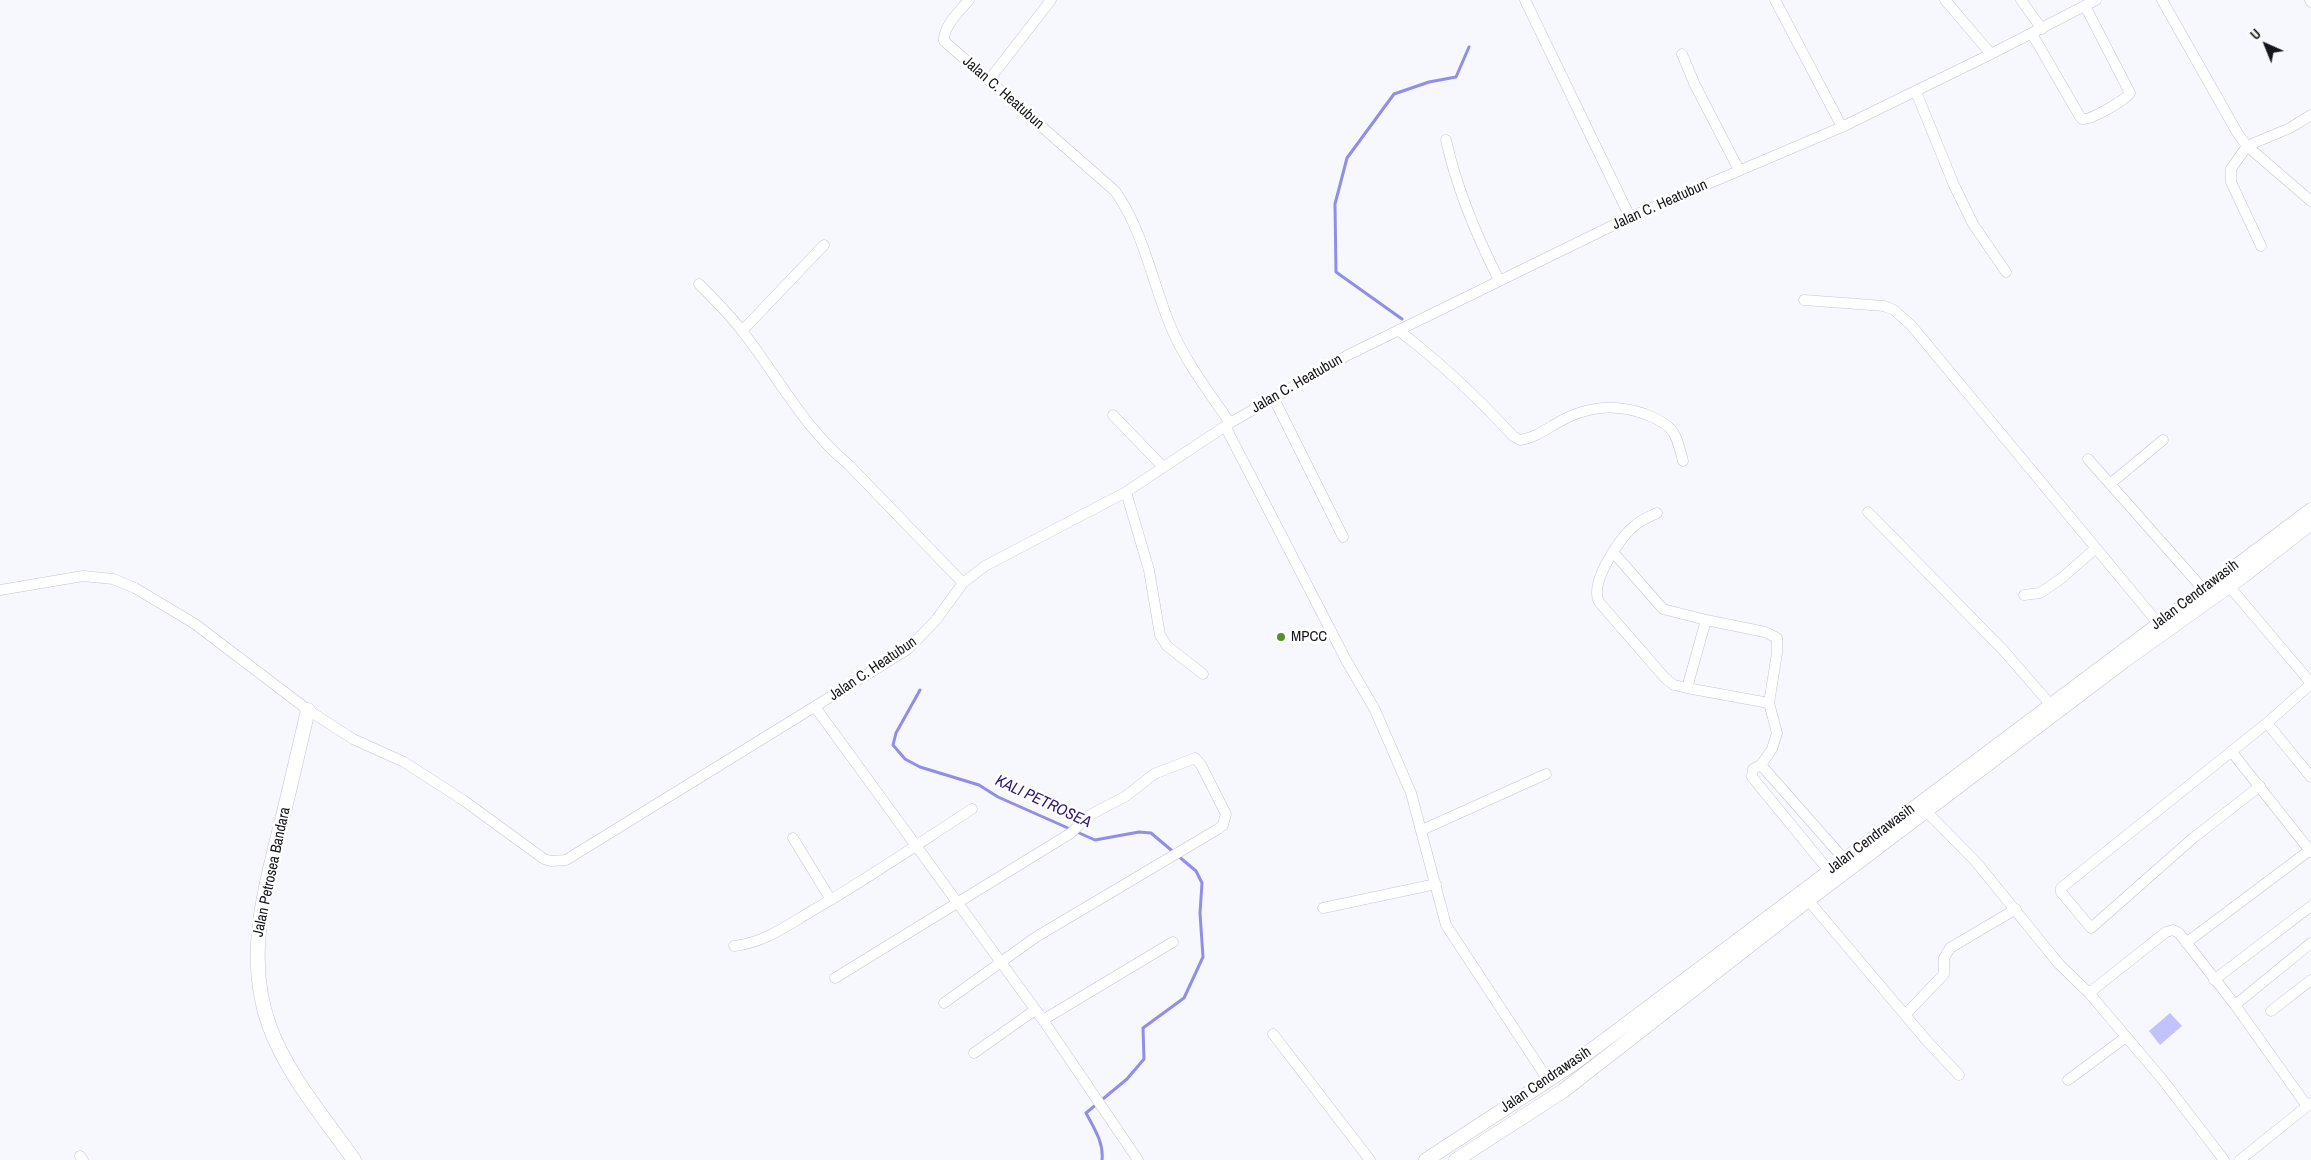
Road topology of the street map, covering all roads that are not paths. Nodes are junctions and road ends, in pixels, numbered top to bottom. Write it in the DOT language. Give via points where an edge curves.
graph roads {
  1 [pos="969,0"];
  2 [pos="1051,0"];
  3 [pos="1525,0"];
  4 [pos="1775,0"];
  5 [pos="1945,0"];
  6 [pos="2021,0"];
  7 [pos="2096,0"];
  8 [pos="2162,0"];
  9 [pos="2085,6"];
  10 [pos="2037,31"];
  11 [pos="1682,54"];
  12 [pos="1991,54"];
  13 [pos="989,80"];
  14 [pos="1916,92"];
  15 [pos="2311,115"];
  16 [pos="1842,127"];
  17 [pos="1446,140"];
  18 [pos="2247,146"];
  19 [pos="1739,170"];
  20 [pos="2311,201"];
  21 [pos="1630,218"];
  22 [pos="824,245"];
  23 [pos="2261,246"];
  24 [pos="2006,272"];
  25 [pos="1499,280"];
  26 [pos="699,284"];
  27 [pos="1804,300"];
  28 [pos="1398,330"];
  29 [pos="742,331"];
  30 [pos="1272,397"];
  31 [pos="1113,415"];
  32 [pos="1227,424"];
  33 [pos="2163,440"];
  34 [pos="2088,459"];
  35 [pos="1683,461"];
  36 [pos="1163,467"];
  37 [pos="2110,484"];
  38 [pos="1126,492"];
  39 [pos="2311,510"];
  40 [pos="1868,512"];
  41 [pos="1657,513"];
  42 [pos="2311,523"];
  43 [pos="1343,537"];
  44 [pos="2096,548"];
  45 [pos="1613,552"];
  46 [pos="964,583"];
  47 [pos="2229,586"];
  48 [pos="2203,589"];
  49 [pos="0,590"];
  50 [pos="2024,595"];
  51 [pos="1706,620"];
  52 [pos="2158,623"];
  53 [pos="1203,674"];
  54 [pos="2311,684"];
  55 [pos="1687,688"];
  56 [pos="1769,703"];
  57 [pos="2050,704"];
  58 [pos="815,706"];
  59 [pos="308,710"];
  60 [pos="2267,723"];
  61 [pos="2231,751"];
  62 [pos="1761,765"];
  63 [pos="1546,774"];
  64 [pos="2311,778"];
  65 [pos="2260,786"];
  66 [pos="972,809"];
  67 [pos="1927,812"];
  68 [pos="1422,830"];
  69 [pos="793,838"];
  70 [pos="918,845"];
  71 [pos="2310,851"];
  72 [pos="1844,860"];
  73 [pos="1829,871"];
  74 [pos="1436,884"];
  75 [pos="831,900"];
  76 [pos="1808,900"];
  77 [pos="957,903"];
  78 [pos="2311,906"];
  79 [pos="1323,908"];
  80 [pos="2016,909"];
  81 [pos="1173,942"];
  82 [pos="2186,943"];
  83 [pos="2311,943"];
  84 [pos="734,946"];
  85 [pos="1000,961"];
  86 [pos="835,978"];
  87 [pos="2214,980"];
  88 [pos="2311,980"];
  89 [pos="2089,993"];
  90 [pos="944,1003"];
  91 [pos="2234,1005"];
  92 [pos="1035,1010"];
  93 [pos="2271,1011"];
  94 [pos="1906,1015"];
  95 [pos="1043,1020"];
  96 [pos="1273,1034"];
  97 [pos="2126,1037"];
  98 [pos="974,1053"];
  99 [pos="1959,1075"];
  100 [pos="1548,1080"];
  101 [pos="2068,1080"];
  102 [pos="2309,1105"];
  103 [pos="354,1160"];
  104 [pos="1138,1160"];
  105 [pos="1370,1160"];
  106 [pos="1426,1160"];
  107 [pos="1456,1160"];
  108 [pos="2224,1160"];
  109 [pos="2240,1160"];
  1 -- 13 [label="street, Jalan C. Heatubun" via="948,27 944,41"];
  2 -- 13 [label="street"];
  3 -- 21 [label="street"];
  4 -- 16 [label="street"];
  5 -- 12 [label="street"];
  6 -- 10 [label="street"];
  7 -- 9 [label="street, Jalan C. Heatubun"];
  8 -- 18 [label="street"];
  9 -- 10 [label="street, Jalan C. Heatubun"];
  9 -- 10 [label="street" via="2130,93 2090,119 2082,119 2079,115"];
  10 -- 12 [label="street, Jalan C. Heatubun"];
  11 -- 19 [label="street"];
  12 -- 14 [label="street, Jalan C. Heatubun"];
  13 -- 32 [label="street, Jalan C. Heatubun" via="1119,197 1139,239 1170,326"];
  14 -- 16 [label="street, Jalan C. Heatubun"];
  14 -- 24 [label="street" via="1973,224"];
  15 -- 18 [label="street" via="2290,128"];
  16 -- 19 [label="street, Jalan C. Heatubun"];
  17 -- 25 [label="street" via="1459,191"];
  18 -- 20 [label="street"];
  18 -- 23 [label="street" via="2231,169 2230,176"];
  19 -- 21 [label="street, Jalan C. Heatubun"];
  21 -- 25 [label="street, Jalan C. Heatubun"];
  22 -- 29 [label="street"];
  25 -- 28 [label="street, Jalan C. Heatubun"];
  26 -- 29 [label="street"];
  27 -- 44 [label="street" via="1884,306 1911,325"];
  28 -- 30 [label="street, Jalan C. Heatubun"];
  28 -- 35 [label="street" via="1438,360 1520,440 1534,437 1560,421 1600,407 1617,407 1665,422 1677,438"];
  29 -- 46 [label="street" via="815,432"];
  30 -- 32 [label="street, Jalan C. Heatubun"];
  30 -- 43 [label="street"];
  31 -- 36 [label="street"];
  32 -- 36 [label="street, Jalan C. Heatubun"];
  32 -- 68 [label="street" via="1374,710 1411,793"];
  33 -- 37 [label="street"];
  34 -- 37 [label="street"];
  36 -- 38 [label="street, Jalan C. Heatubun"];
  37 -- 48 [label="street"];
  38 -- 46 [label="street, Jalan C. Heatubun" via="1012,550"];
  38 -- 53 [label="street" via="1149,570 1160,635 1167,646"];
  39 -- 48 [label="main road, Jalan Cendrawasih"];
  40 -- 57 [label="street" via="2004,651"];
  41 -- 45 [label="street" via="1633,526"];
  42 -- 47 [label="main road, Jalan Cendrawasih"];
  44 -- 50 [label="street" via="2040,593"];
  44 -- 52 [label="street"];
  45 -- 51 [label="street" via="1663,609"];
  45 -- 55 [label="street" via="1597,589 1597,598 1665,678 1674,685"];
  46 -- 58 [label="street, Jalan C. Heatubun" via="936,620 908,649"];
  47 -- 54 [label="street"];
  47 -- 67 [label="main road, Jalan Cendrawasih" via="2124,661"];
  48 -- 52 [label="main road, Jalan Cendrawasih"];
  49 -- 59 [label="street, Jalan C. Heatubun" via="83,576 113,579 135,588 195,624"];
  51 -- 55 [label="street"];
  51 -- 56 [label="street" via="1776,636 1778,653"];
  52 -- 57 [label="main road, Jalan Cendrawasih"];
  54 -- 60 [label="street"];
  55 -- 56 [label="street"];
  56 -- 62 [label="street" via="1777,733 1772,749"];
  57 -- 72 [label="main road, Jalan Cendrawasih"];
  58 -- 59 [label="street, Jalan C. Heatubun" via="566,860 550,861 404,762 353,739"];
  58 -- 70 [label="street"];
  59 -- 103 [label="main road, Jalan Petrosea Bandara" via="259,918 257,971 263,1006 278,1046 296,1078"];
  60 -- 61 [label="street"];
  60 -- 64 [label="street"];
  61 -- 65 [label="street"];
  61 -- 65 [label="street" via="2062,888 2064,896 2088,927 2091,928"];
  62 -- 72 [label="street"];
  62 -- 73 [label="street" via="1752,769 1752,777"];
  63 -- 68 [label="street"];
  65 -- 71 [label="street"];
  66 -- 70 [label="street"];
  67 -- 76 [label="main road, Jalan Cendrawasih"];
  67 -- 80 [label="street"];
  68 -- 74 [label="street"];
  69 -- 75 [label="street"];
  70 -- 75 [label="street"];
  70 -- 77 [label="street"];
  71 -- 82 [label="street"];
  72 -- 73 [label="main road, Jalan Cendrawasih"];
  73 -- 100 [label="main road, Jalan Cendrawasih"];
  74 -- 79 [label="street"];
  74 -- 100 [label="street" via="1450,933"];
  75 -- 84 [label="street" via="760,941"];
  76 -- 94 [label="street"];
  76 -- 107 [label="main road, Jalan Cendrawasih" via="1563,1091"];
  77 -- 85 [label="street"];
  77 -- 85 [label="street" via="1071,833 1088,816 1130,793 1160,771 1195,758 1201,765 1226,814 1223,825"];
  77 -- 86 [label="street"];
  78 -- 87 [label="street"];
  80 -- 89 [label="street" via="2059,964"];
  80 -- 94 [label="street" via="1950,948 1944,958 1944,974"];
  81 -- 95 [label="street"];
  82 -- 87 [label="street"];
  82 -- 89 [label="street" via="2179,933 2173,930 2166,932"];
  83 -- 91 [label="street"];
  85 -- 90 [label="street"];
  85 -- 92 [label="street"];
  87 -- 91 [label="street"];
  88 -- 93 [label="street"];
  89 -- 97 [label="street"];
  91 -- 102 [label="street"];
  92 -- 95 [label="street"];
  92 -- 98 [label="street"];
  94 -- 99 [label="street"];
  95 -- 104 [label="street"];
  96 -- 105 [label="street"];
  97 -- 101 [label="street"];
  97 -- 108 [label="street"];
  100 -- 106 [label="main road, Jalan Cendrawasih"];
  102 -- 109 [label="street"];
}
